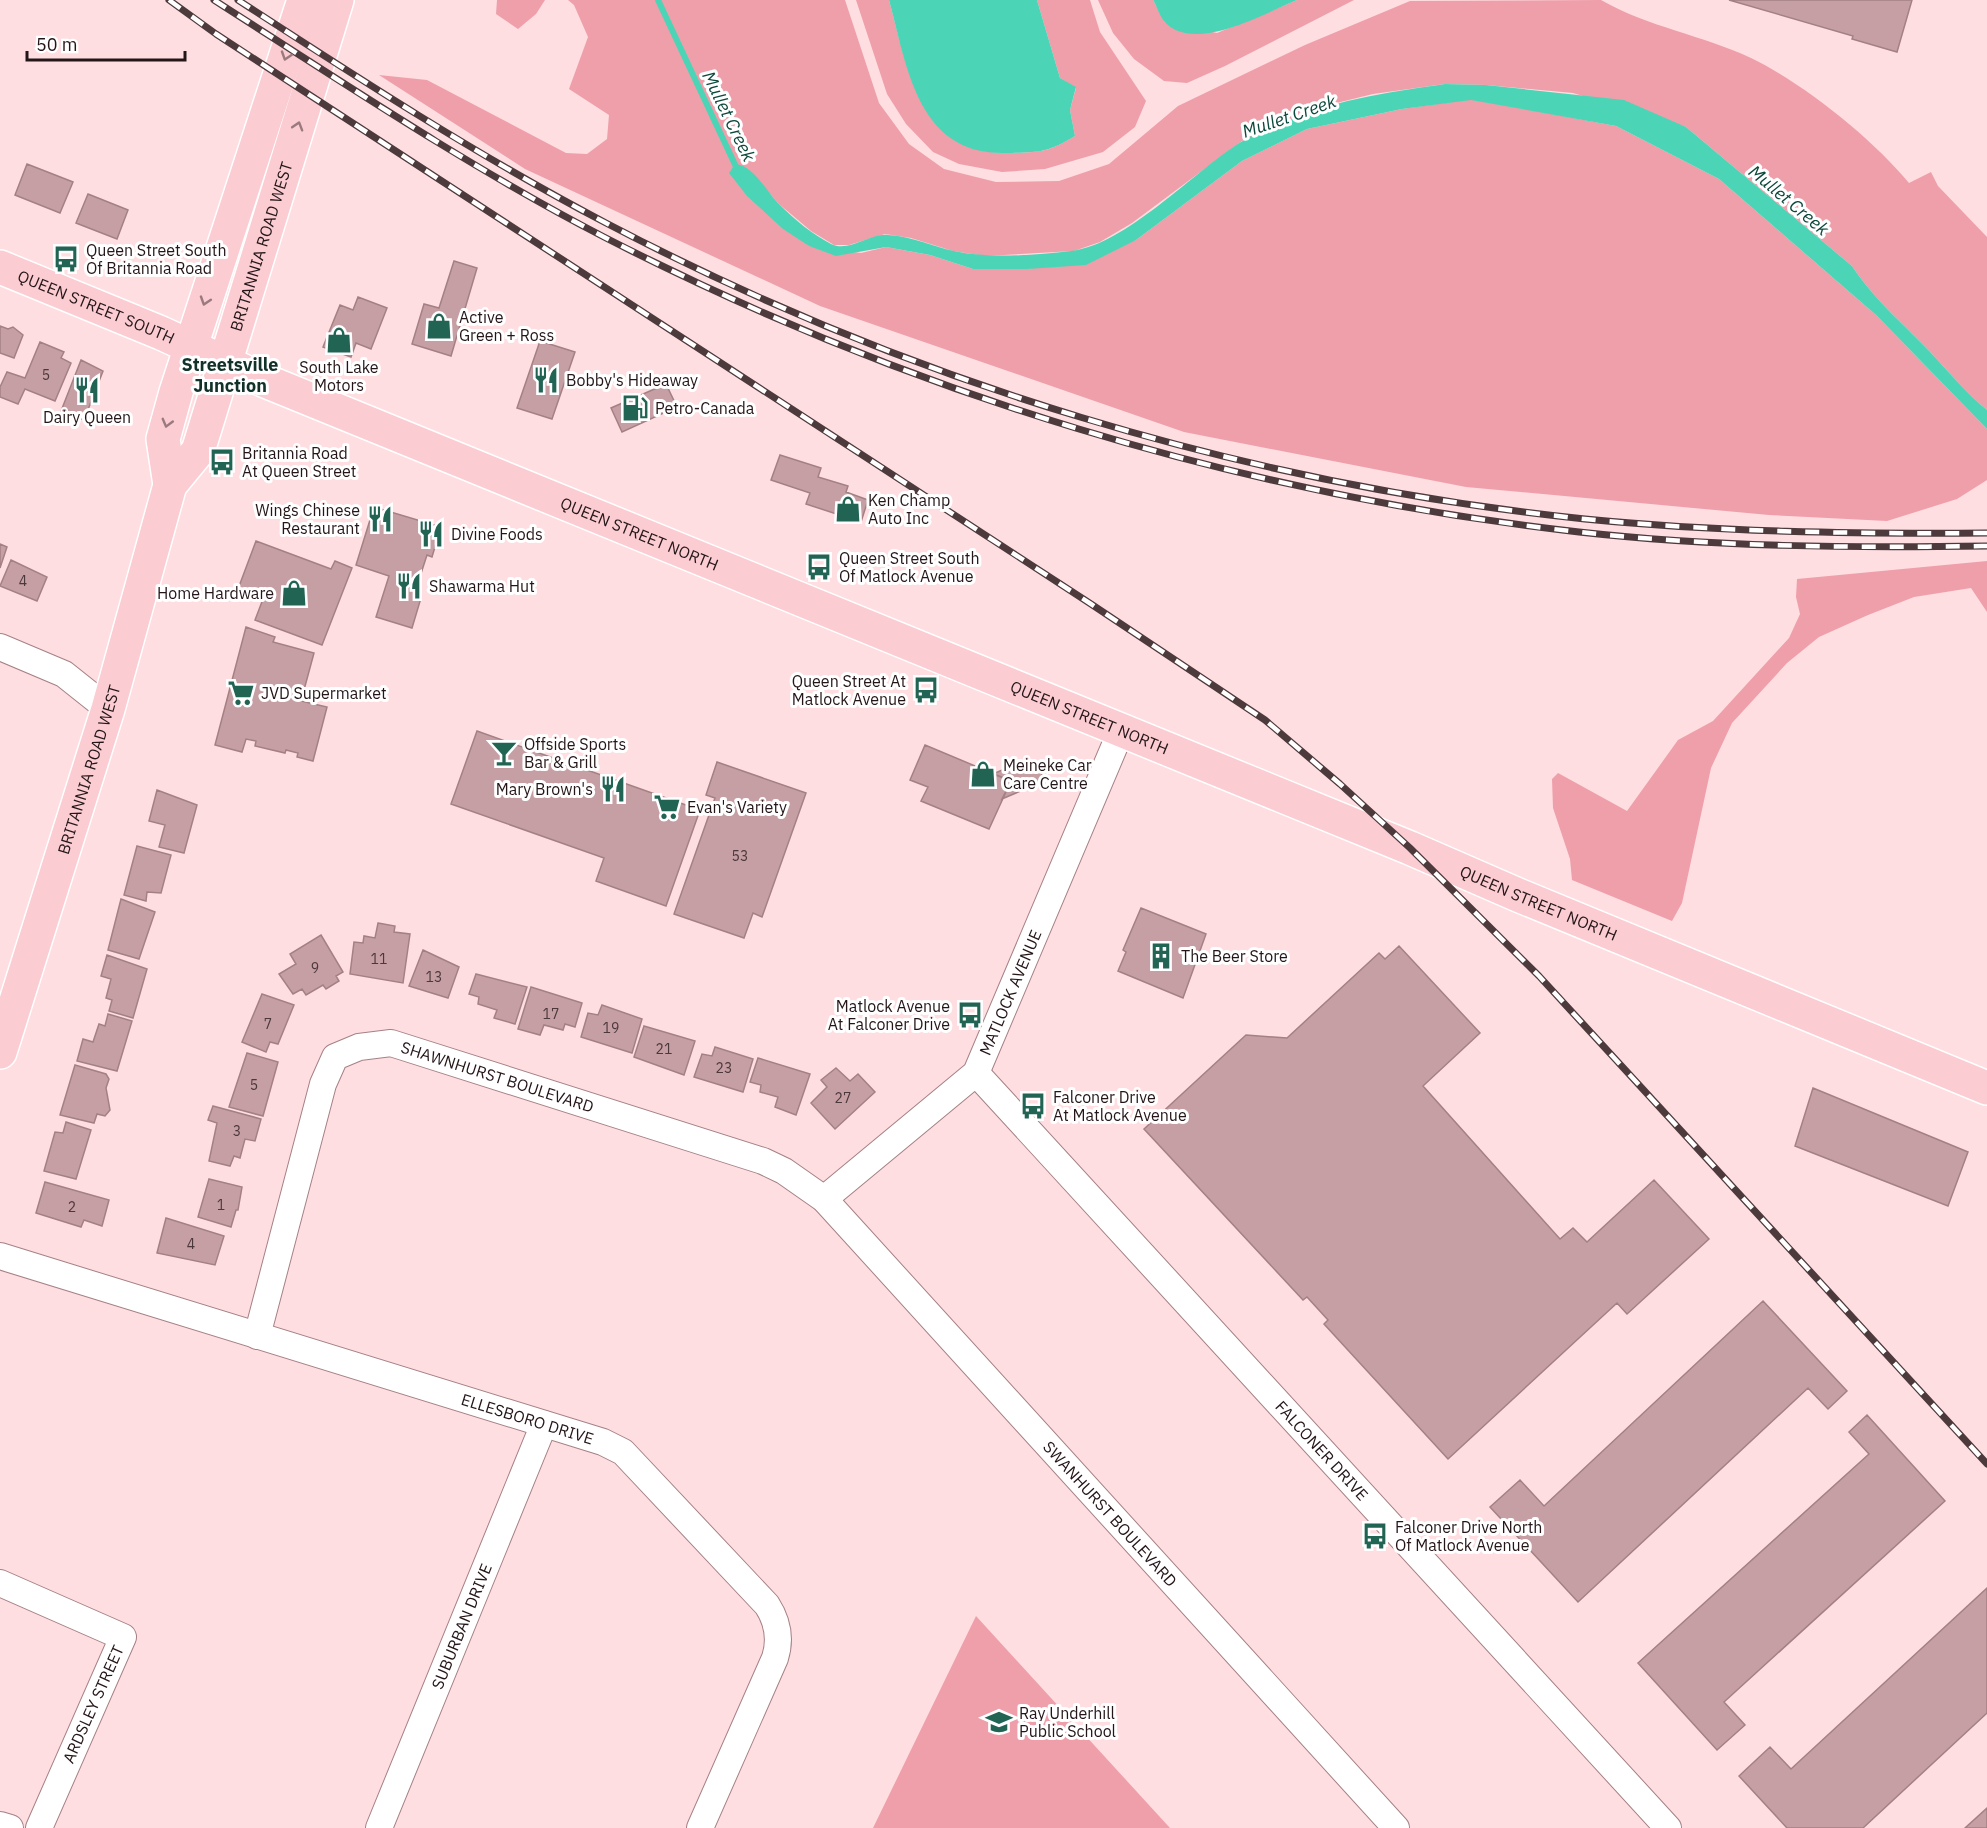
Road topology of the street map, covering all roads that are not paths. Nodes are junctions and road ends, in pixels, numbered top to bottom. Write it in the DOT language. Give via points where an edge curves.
graph roads {
  1 [pos="304,0"];
  2 [pos="337,0"];
  3 [pos="0,267"];
  4 [pos="191,347"];
  5 [pos="224,362"];
  6 [pos="170,485"];
  7 [pos="0,647"];
  8 [pos="108,709"];
  9 [pos="1121,732"];
  10 [pos="2,1036"];
  11 [pos="976,1073"];
  12 [pos="1987,1088"];
  13 [pos="824,1199"];
  14 [pos="0,1256"];
  15 [pos="257,1336"];
  16 [pos="544,1424"];
  17 [pos="0,1583"];
  18 [pos="0,1824"];
  19 [pos="10,1828"];
  20 [pos="39,1828"];
  21 [pos="379,1828"];
  22 [pos="700,1828"];
  23 [pos="1396,1828"];
  24 [pos="1668,1828"];
  1 -- 4 [label="main road, BRITANNIA ROAD WEST, one-way"];
  5 -- 2 [label="main road, BRITANNIA ROAD WEST, one-way"];
  3 -- 4 [label="main road, QUEEN STREET SOUTH"];
  4 -- 5 [label="main road, QUEEN STREET NORTH"];
  4 -- 6 [label="main road, BRITANNIA ROAD WEST, one-way" via="163,440"];
  5 -- 6 [label="main road, BRITANNIA ROAD WEST" via="198,451"];
  5 -- 9 [label="main road, QUEEN STREET NORTH"];
  6 -- 8 [label="main road, BRITANNIA ROAD WEST"];
  7 -- 8 [label="street" via="64,674"];
  8 -- 10 [label="main road, BRITANNIA ROAD WEST"];
  9 -- 11 [label="street, MATLOCK AVENUE"];
  9 -- 12 [label="main road, QUEEN STREET NORTH"];
  11 -- 13 [label="street, MATLOCK AVENUE"];
  11 -- 24 [label="street, FALCONER DRIVE"];
  13 -- 15 [label="street, SHAWNHURST BOULEVARD" via="763,1161 391,1043 360,1047 335,1057 323,1084"];
  13 -- 23 [label="street, SWANHURST BOULEVARD"];
  14 -- 15 [label="street, ELLESBORO DRIVE"];
  15 -- 16 [label="street, ELLESBORO DRIVE"];
  16 -- 21 [label="street, SUBURBAN DRIVE"];
  16 -- 22 [label="street, ELLESBORO DRIVE" via="603,1442 631,1459 767,1605 775,1619 775,1658"];
  17 -- 20 [label="street, ARDSLEY STREET" via="123,1637"];
  18 -- 19 [label="street"];
}
